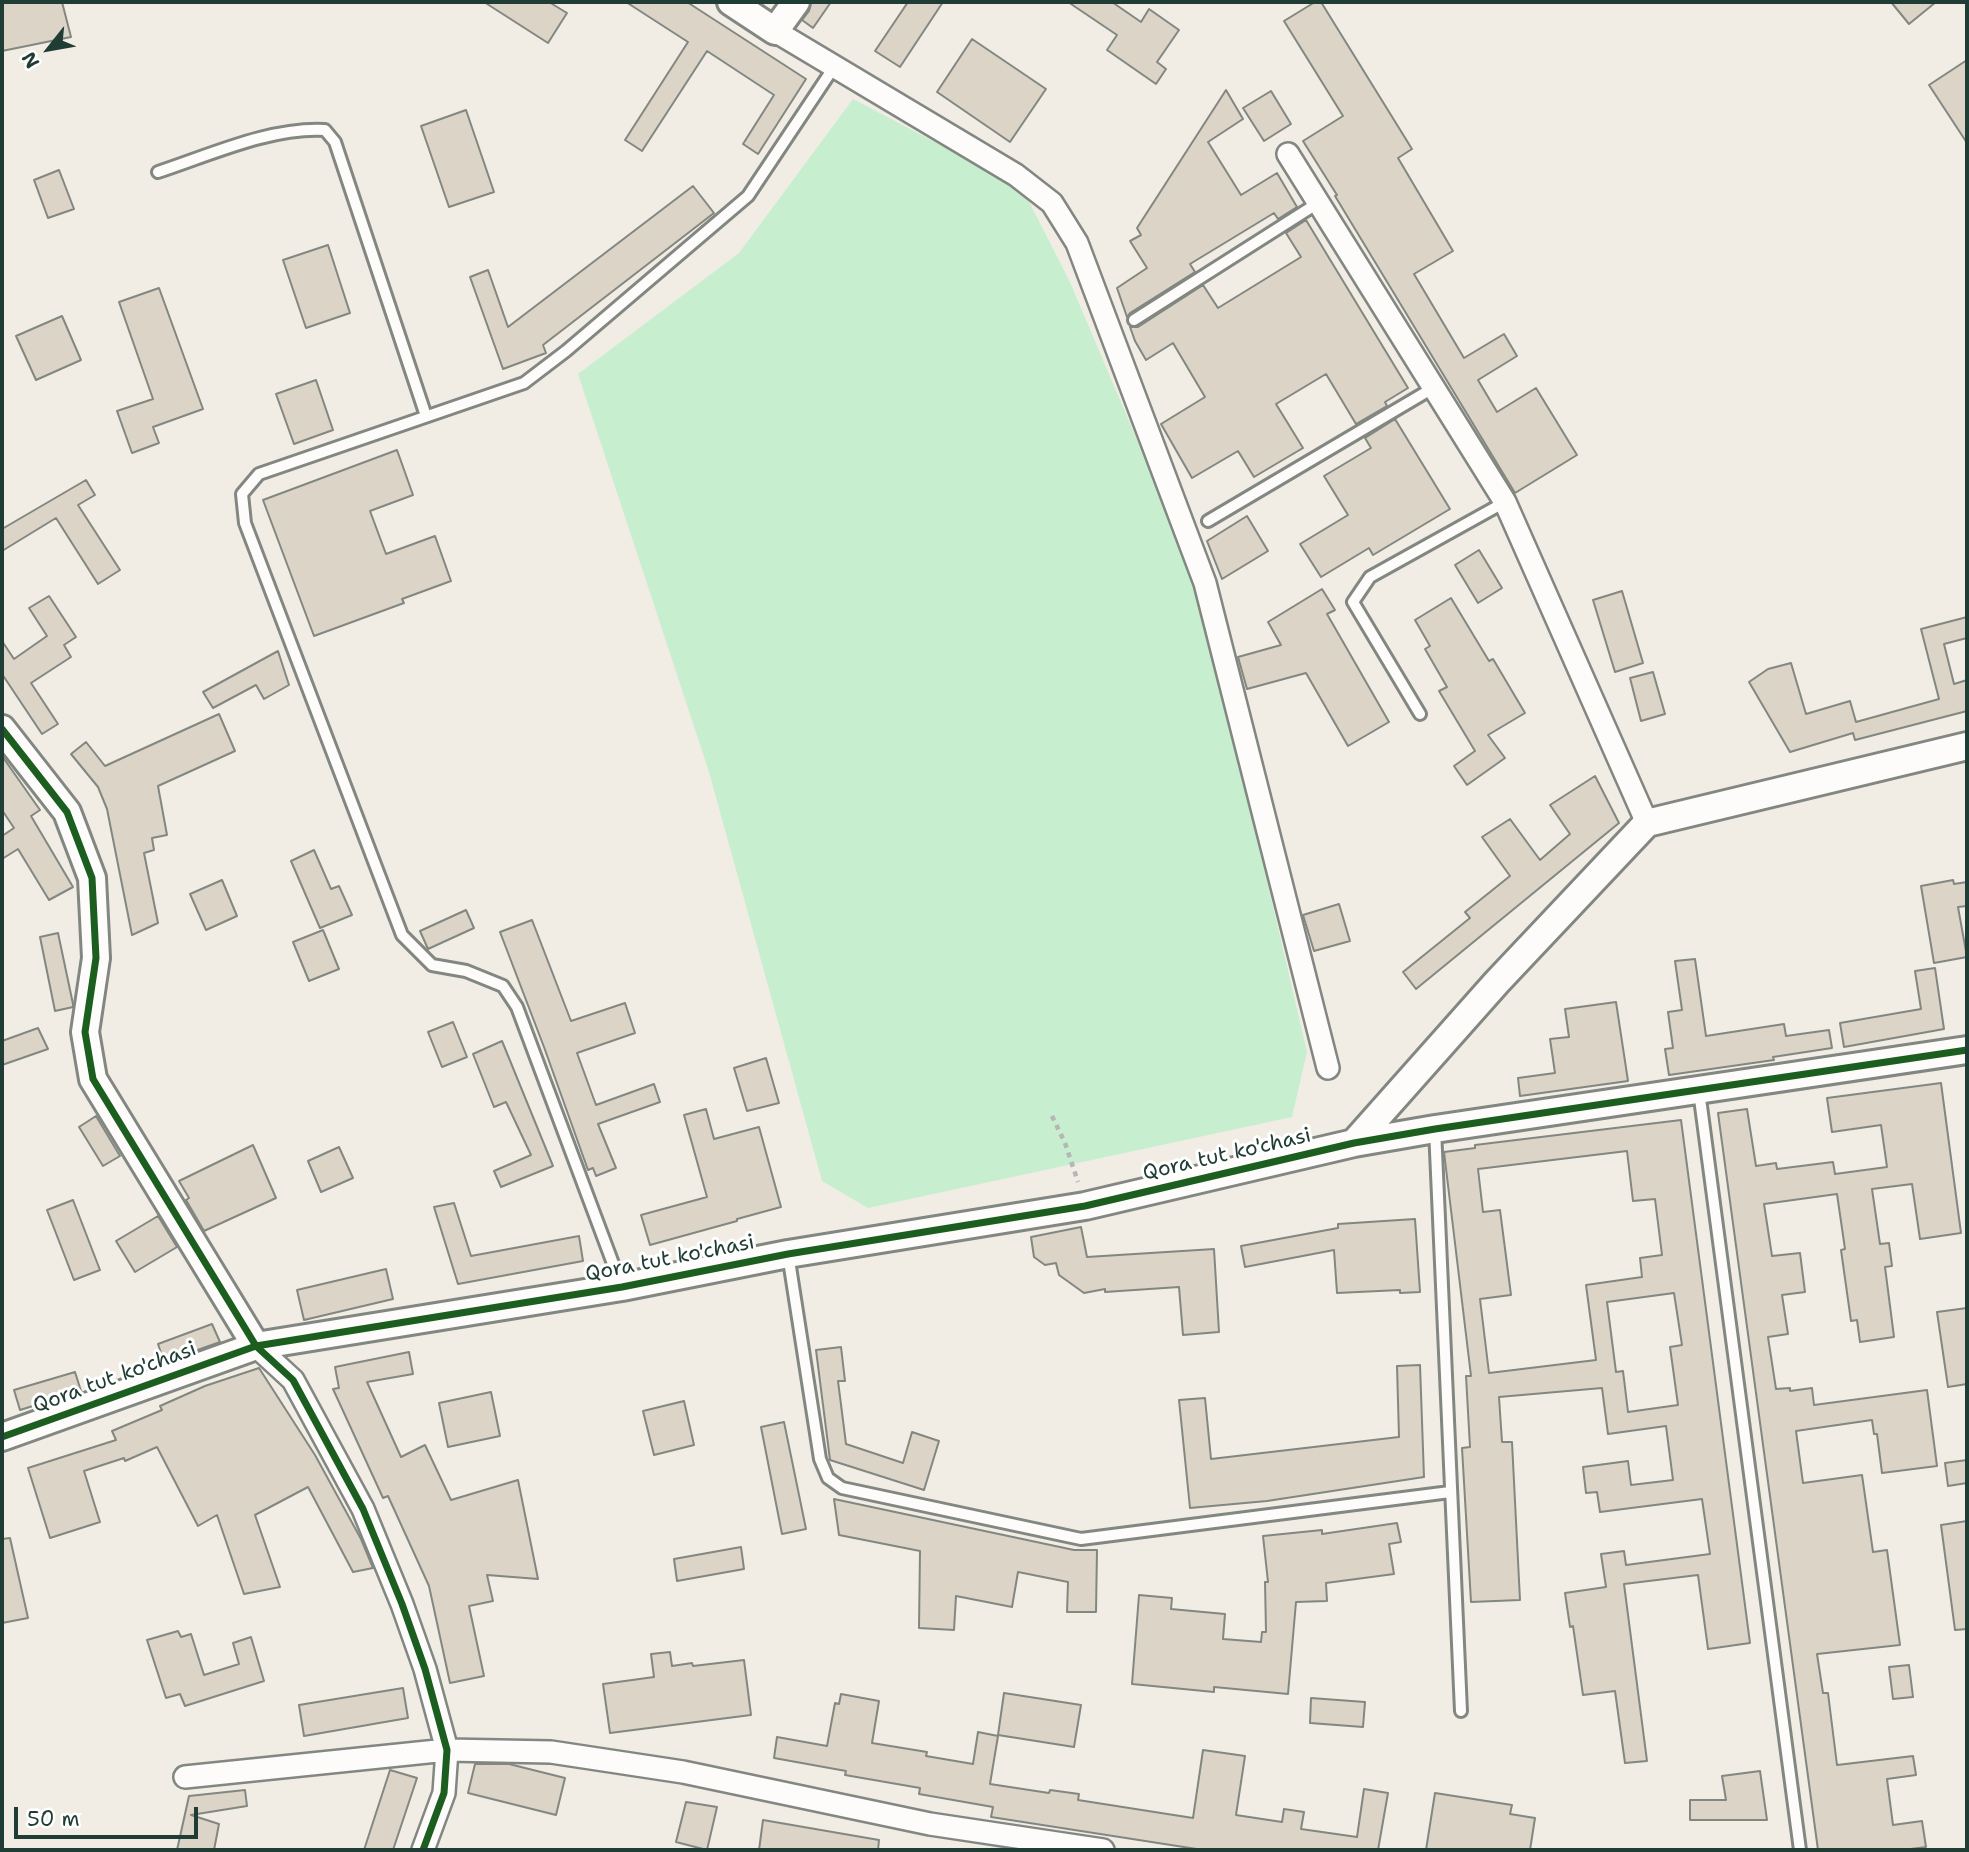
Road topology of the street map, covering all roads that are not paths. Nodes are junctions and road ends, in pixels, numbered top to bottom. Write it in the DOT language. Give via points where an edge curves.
graph roads {
  1 [pos="731,2"];
  2 [pos="796,2"];
  3 [pos="775,31"];
  4 [pos="834,67"];
  5 [pos="1288,154"];
  6 [pos="158,172"];
  7 [pos="1318,203"];
  8 [pos="1134,320"];
  9 [pos="1433,388"];
  10 [pos="426,416"];
  11 [pos="1504,502"];
  12 [pos="1208,521"];
  13 [pos="1420,714"];
  14 [pos="2,729"];
  15 [pos="1967,746"];
  16 [pos="1647,823"];
  17 [pos="1967,1053"];
  18 [pos="1328,1068"];
  19 [pos="1699,1091"];
  20 [pos="1436,1129"];
  21 [pos="1354,1143"];
  22 [pos="788,1255"];
  23 [pos="622,1287"];
  24 [pos="256,1346"];
  25 [pos="2,1437"];
  26 [pos="1450,1492"];
  27 [pos="1461,1711"];
  28 [pos="447,1749"];
  29 [pos="185,1777"];
  30 [pos="423,1850"];
  31 [pos="1103,1850"];
  32 [pos="1800,1850"];
  1 -- 3 [label="street"];
  2 -- 3 [label="street"];
  3 -- 4 [label="street"];
  4 -- 10 [label="lane" via="748,196 718,222 524,383"];
  4 -- 18 [label="street" via="1016,175 1052,203 1077,243 1205,583"];
  5 -- 7 [label="street"];
  6 -- 10 [label="lane" via="263,137 308,129 325,131 335,142"];
  7 -- 8 [label="lane"];
  7 -- 9 [label="street"];
  9 -- 11 [label="street"];
  9 -- 12 [label="lane"];
  10 -- 23 [label="lane" via="259,474 242,494 245,523 402,935 432,965 466,971 503,986 517,1007"];
  11 -- 13 [label="lane" via="1370,577 1353,602"];
  11 -- 16 [label="street"];
  14 -- 24 [label="street" via="66,812 92,878 96,958 85,1032 93,1079"];
  15 -- 16 [label="street"];
  16 -- 21 [label="street"];
  17 -- 19 [label="street, Qora tut ko'chasi"];
  19 -- 20 [label="street, Qora tut ko'chasi"];
  19 -- 32 [label="lane"];
  20 -- 21 [label="street, Qora tut ko'chasi"];
  20 -- 26 [label="lane"];
  21 -- 22 [label="street, Qora tut ko'chasi" via="1085,1206"];
  22 -- 23 [label="street, Qora tut ko'chasi"];
  22 -- 26 [label="lane" via="820,1459 828,1478 842,1488 1081,1539"];
  23 -- 24 [label="street, Qora tut ko'chasi"];
  24 -- 25 [label="street, Qora tut ko'chasi"];
  24 -- 28 [label="street" via="293,1380 363,1509 425,1669"];
  26 -- 27 [label="lane"];
  28 -- 29 [label="street"];
  28 -- 30 [label="street" via="444,1793"];
  28 -- 31 [label="street" via="551,1752 684,1772 930,1824"];
}
